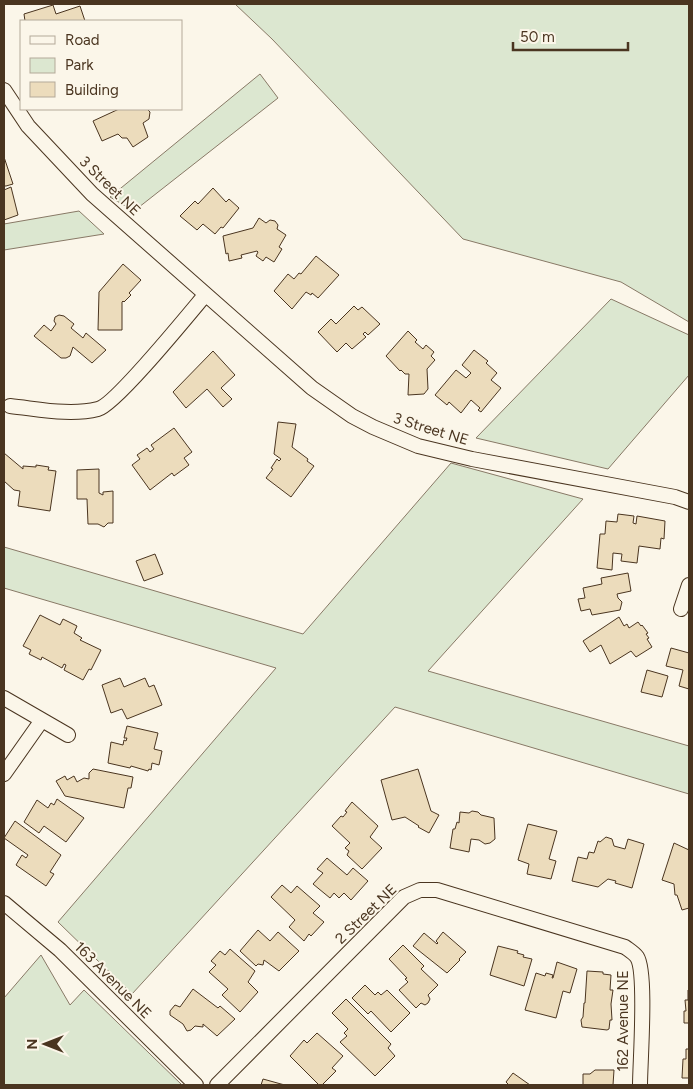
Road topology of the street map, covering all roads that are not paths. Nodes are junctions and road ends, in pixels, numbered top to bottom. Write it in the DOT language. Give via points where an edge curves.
graph roads {
  1 [pos="4,90"];
  2 [pos="205,295"];
  3 [pos="10,406"];
  4 [pos="689,502"];
  5 [pos="689,585"];
  6 [pos="681,609"];
  7 [pos="4,698"];
  8 [pos="42,720"];
  9 [pos="68,735"];
  10 [pos="4,774"];
  11 [pos="4,903"];
  12 [pos="637,957"];
  13 [pos="196,1085"];
  14 [pos="217,1085"];
  15 [pos="640,1085"];
  1 -- 2 [label="street, 3 Street NE" via="28,126 92,194"];
  2 -- 3 [label="street" via="123,390 100,409 72,412"];
  2 -- 4 [label="street, 3 Street NE" via="312,388 352,416 386,433 418,446 454,455"];
  5 -- 6 [label="street"];
  7 -- 8 [label="street"];
  8 -- 9 [label="street"];
  8 -- 10 [label="street"];
  11 -- 13 [label="street, 163 Avenue NE" via="60,950"];
  12 -- 14 [label="street, 2 Street NE" via="625,947 438,890 420,890 404,897"];
  12 -- 15 [label="street, 162 Avenue NE" via="642,977"];
}
